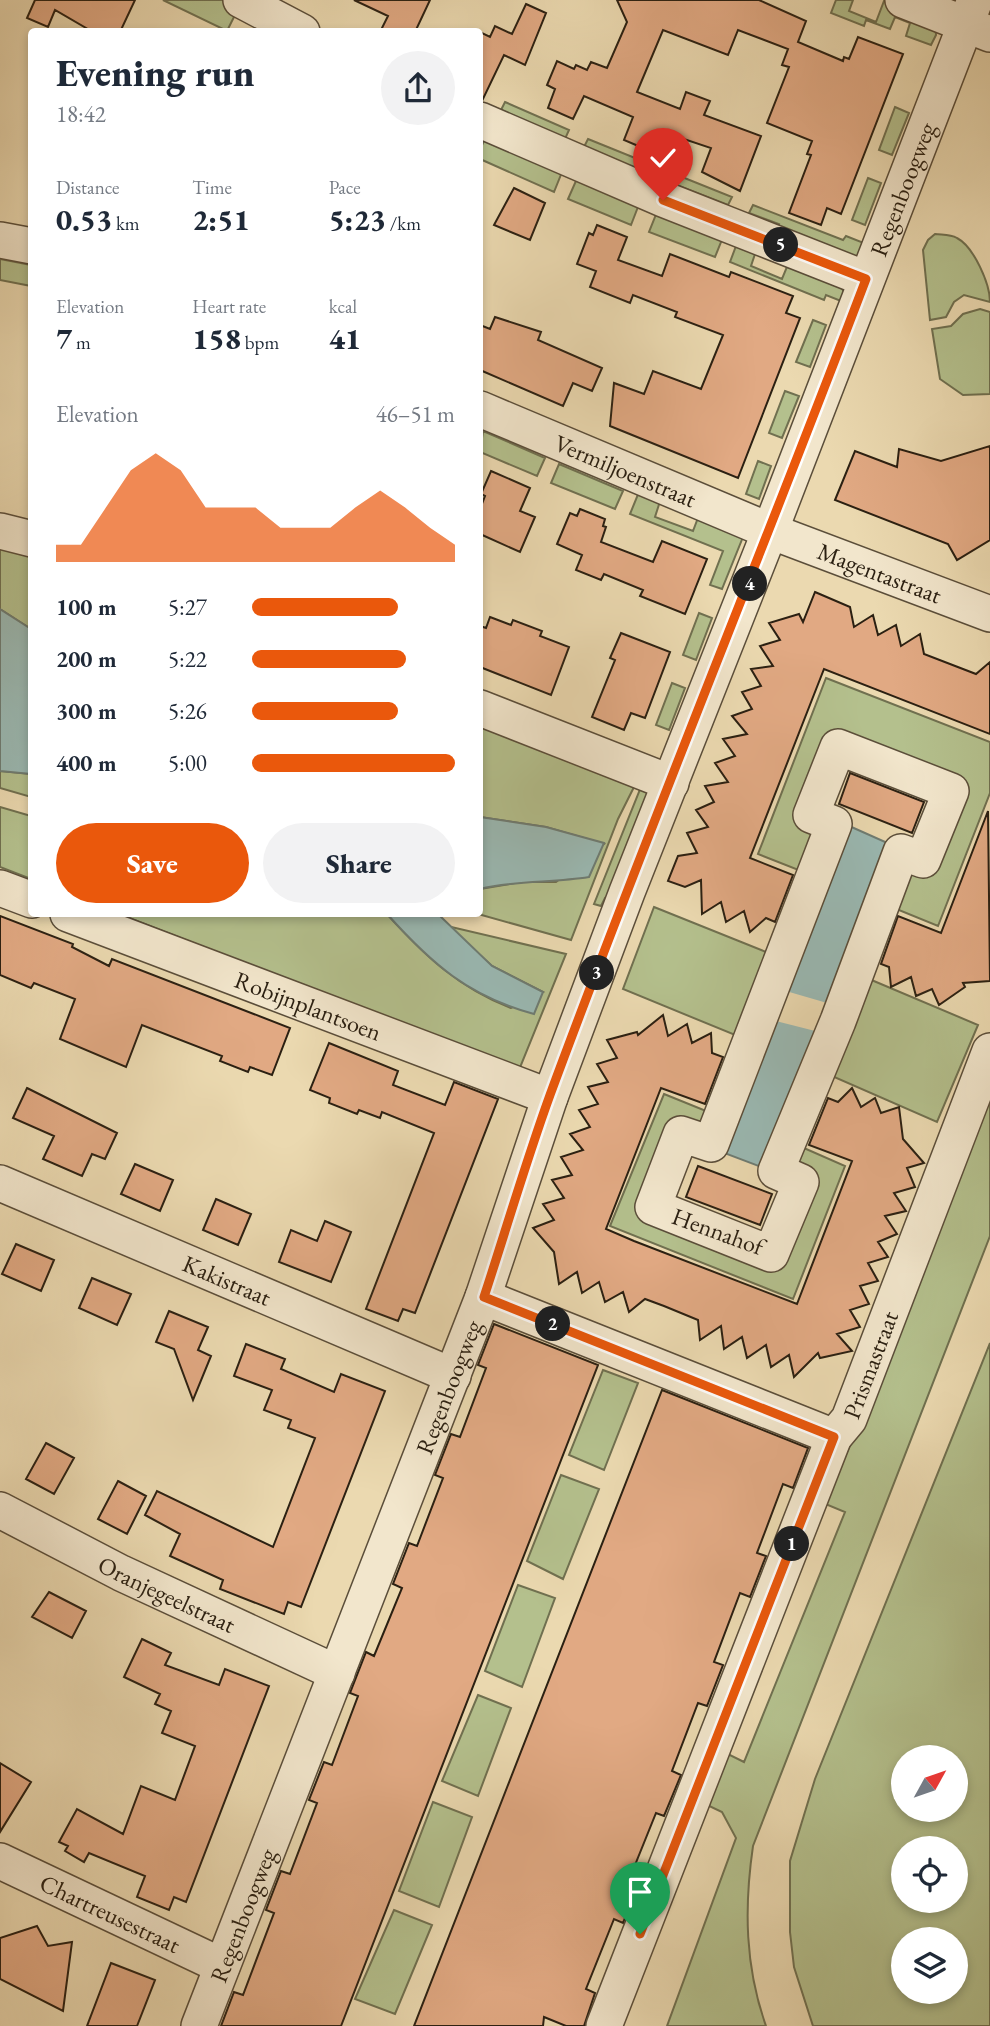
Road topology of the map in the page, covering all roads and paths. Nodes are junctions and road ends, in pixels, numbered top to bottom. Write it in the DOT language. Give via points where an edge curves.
graph roads {
  1 [pos="242,0"];
  2 [pos="903,0"];
  3 [pos="977,19"];
  4 [pos="294,28"];
  5 [pos="483,121"];
  6 [pos="0,240"];
  7 [pos="28,245"];
  8 [pos="866,279"];
  9 [pos="483,410"];
  10 [pos="0,531"];
  11 [pos="771,531"];
  12 [pos="28,538"];
  13 [pos="990,614"];
  14 [pos="483,709"];
  15 [pos="906,772"];
  16 [pos="671,783"];
  17 [pos="0,888"];
  18 [pos="28,898"];
  19 [pos="76,917"];
  20 [pos="990,1051"];
  21 [pos="550,1097"];
  22 [pos="0,1183"];
  23 [pos="484,1297"];
  24 [pos="453,1376"];
  25 [pos="834,1437"];
  26 [pos="0,1510"];
  27 [pos="337,1673"];
  28 [pos="0,1861"];
  29 [pos="222,1966"];
  30 [pos="199,2026"];
  31 [pos="604,2026"];
  1 -- 4 [label="street"];
  2 -- 3 [label="street"];
  3 -- 8 [label="street, Regenboogweg"];
  5 -- 8 [label="street" via="663,200"];
  6 -- 7 [label="street"];
  8 -- 11 [label="street, Regenboogweg"];
  9 -- 11 [label="street, Vermiljoenstraat"];
  10 -- 12 [label="street"];
  11 -- 13 [label="street, Magentastraat"];
  11 -- 16 [label="street, Regenboogweg"];
  14 -- 16 [label="street"];
  15 -- 15 [label="street, Hennahof" via="838,747 811,815 834,824 711,1143 681,1134 653,1207 771,1254 801,1182 776,1171 901,852 923,860 951,791"];
  16 -- 21 [label="street, Regenboogweg"];
  17 -- 18 [label="street"];
  19 -- 21 [label="street, Robijnplantsoen"];
  20 -- 25 [label="street, Prismastraat" via="849,1419"];
  21 -- 23 [label="street, Regenboogweg"];
  22 -- 24 [label="street, Kakistraat"];
  23 -- 24 [label="street, Regenboogweg"];
  23 -- 25 [label="street"];
  24 -- 27 [label="street, Regenboogweg"];
  25 -- 31 [label="street, Prismastraat"];
  26 -- 27 [label="street, Oranjegeelstraat" via="121,1573"];
  27 -- 29 [label="street, Regenboogweg"];
  28 -- 29 [label="street, Chartreusestraat"];
  29 -- 30 [label="street, Regenboogweg"];
}
